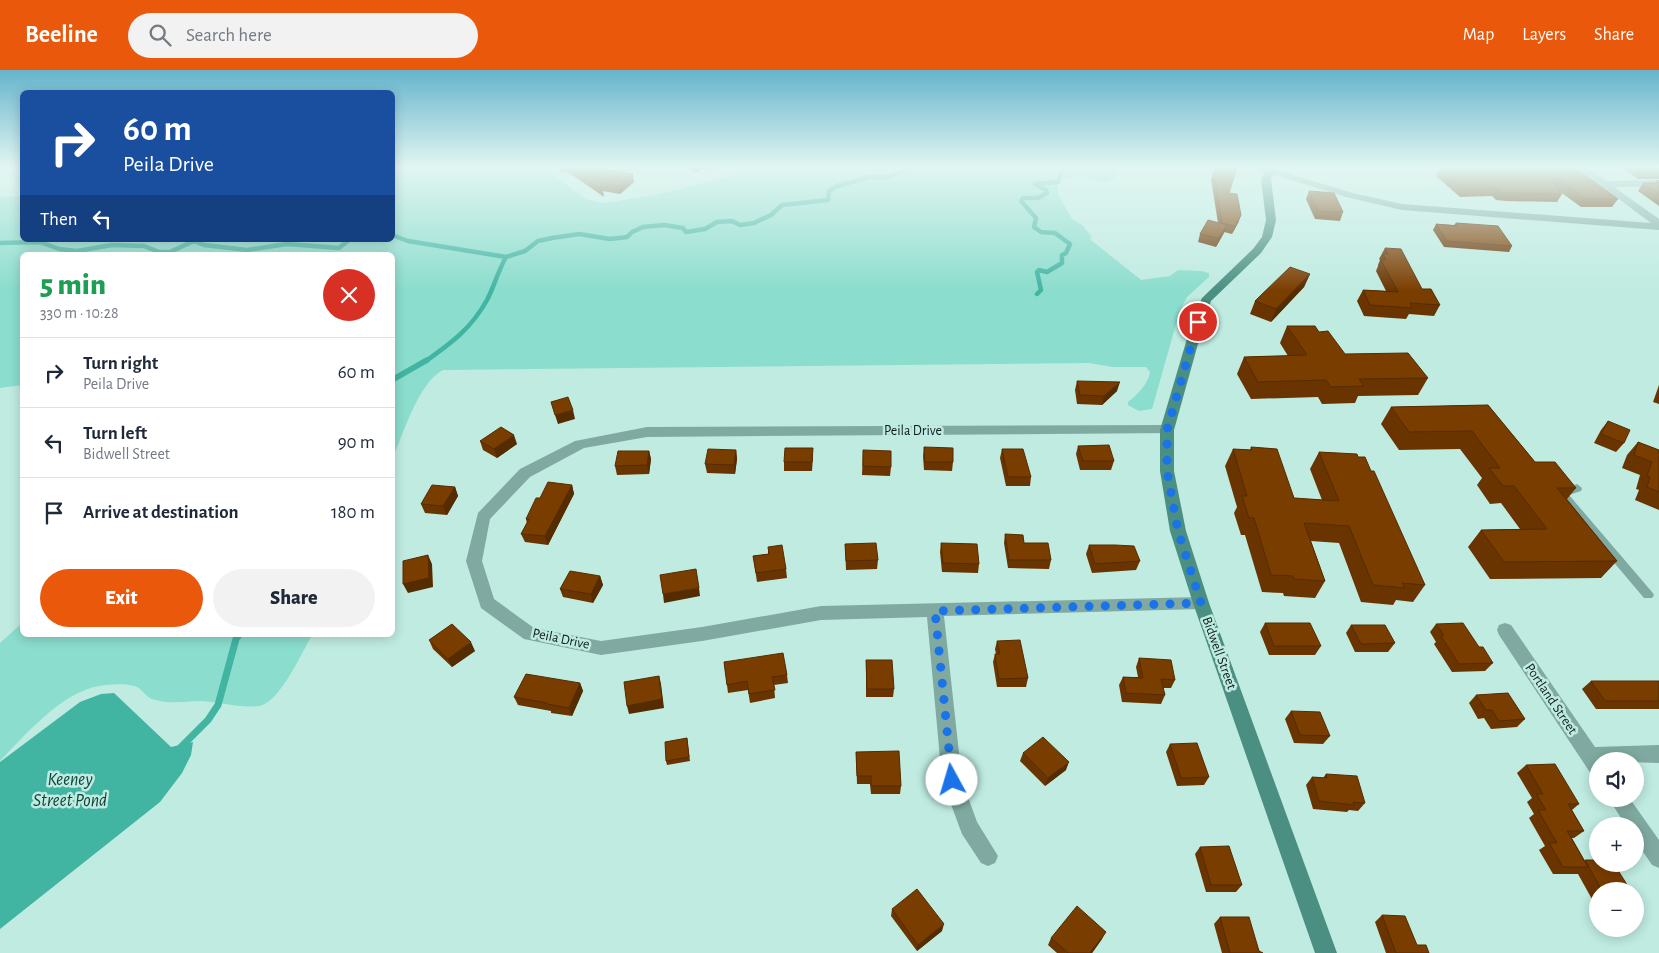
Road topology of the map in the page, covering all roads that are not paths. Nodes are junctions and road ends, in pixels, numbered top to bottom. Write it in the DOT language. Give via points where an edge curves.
graph roads {
  1 [pos="1270,208"];
  2 [pos="1418,208"];
  3 [pos="1636,208"];
  4 [pos="1659,226"];
  5 [pos="1167,430"];
  6 [pos="1577,488"];
  7 [pos="1648,595"];
  8 [pos="1201,603"];
  9 [pos="935,611"];
  10 [pos="1505,630"];
  11 [pos="1659,754"];
  12 [pos="1589,755"];
  13 [pos="1644,756"];
  14 [pos="1624,807"];
  15 [pos="988,856"];
  16 [pos="1659,858"];
  17 [pos="1326,953"];
  1 -- 5 [label="street, Bidwell Street" via="1267,237 1257,252 1206,300"];
  2 -- 4 [label="street"];
  3 -- 4 [label="street"];
  5 -- 8 [label="street, Bidwell Street" via="1167,471 1178,531"];
  5 -- 9 [label="street, Peila Drive" via="647,432 590,442 580,444 525,474 483,517 474,561 487,603 530,634 601,648 821,614"];
  6 -- 7 [label="lane" via="1562,494"];
  8 -- 9 [label="street, Peila Drive"];
  8 -- 17 [label="street, Bidwell Street"];
  9 -- 15 [label="street" via="952,780 969,827"];
  10 -- 12 [label="street, Portland Street"];
  11 -- 13 [label="street"];
  14 -- 16 [label="street"];
}
